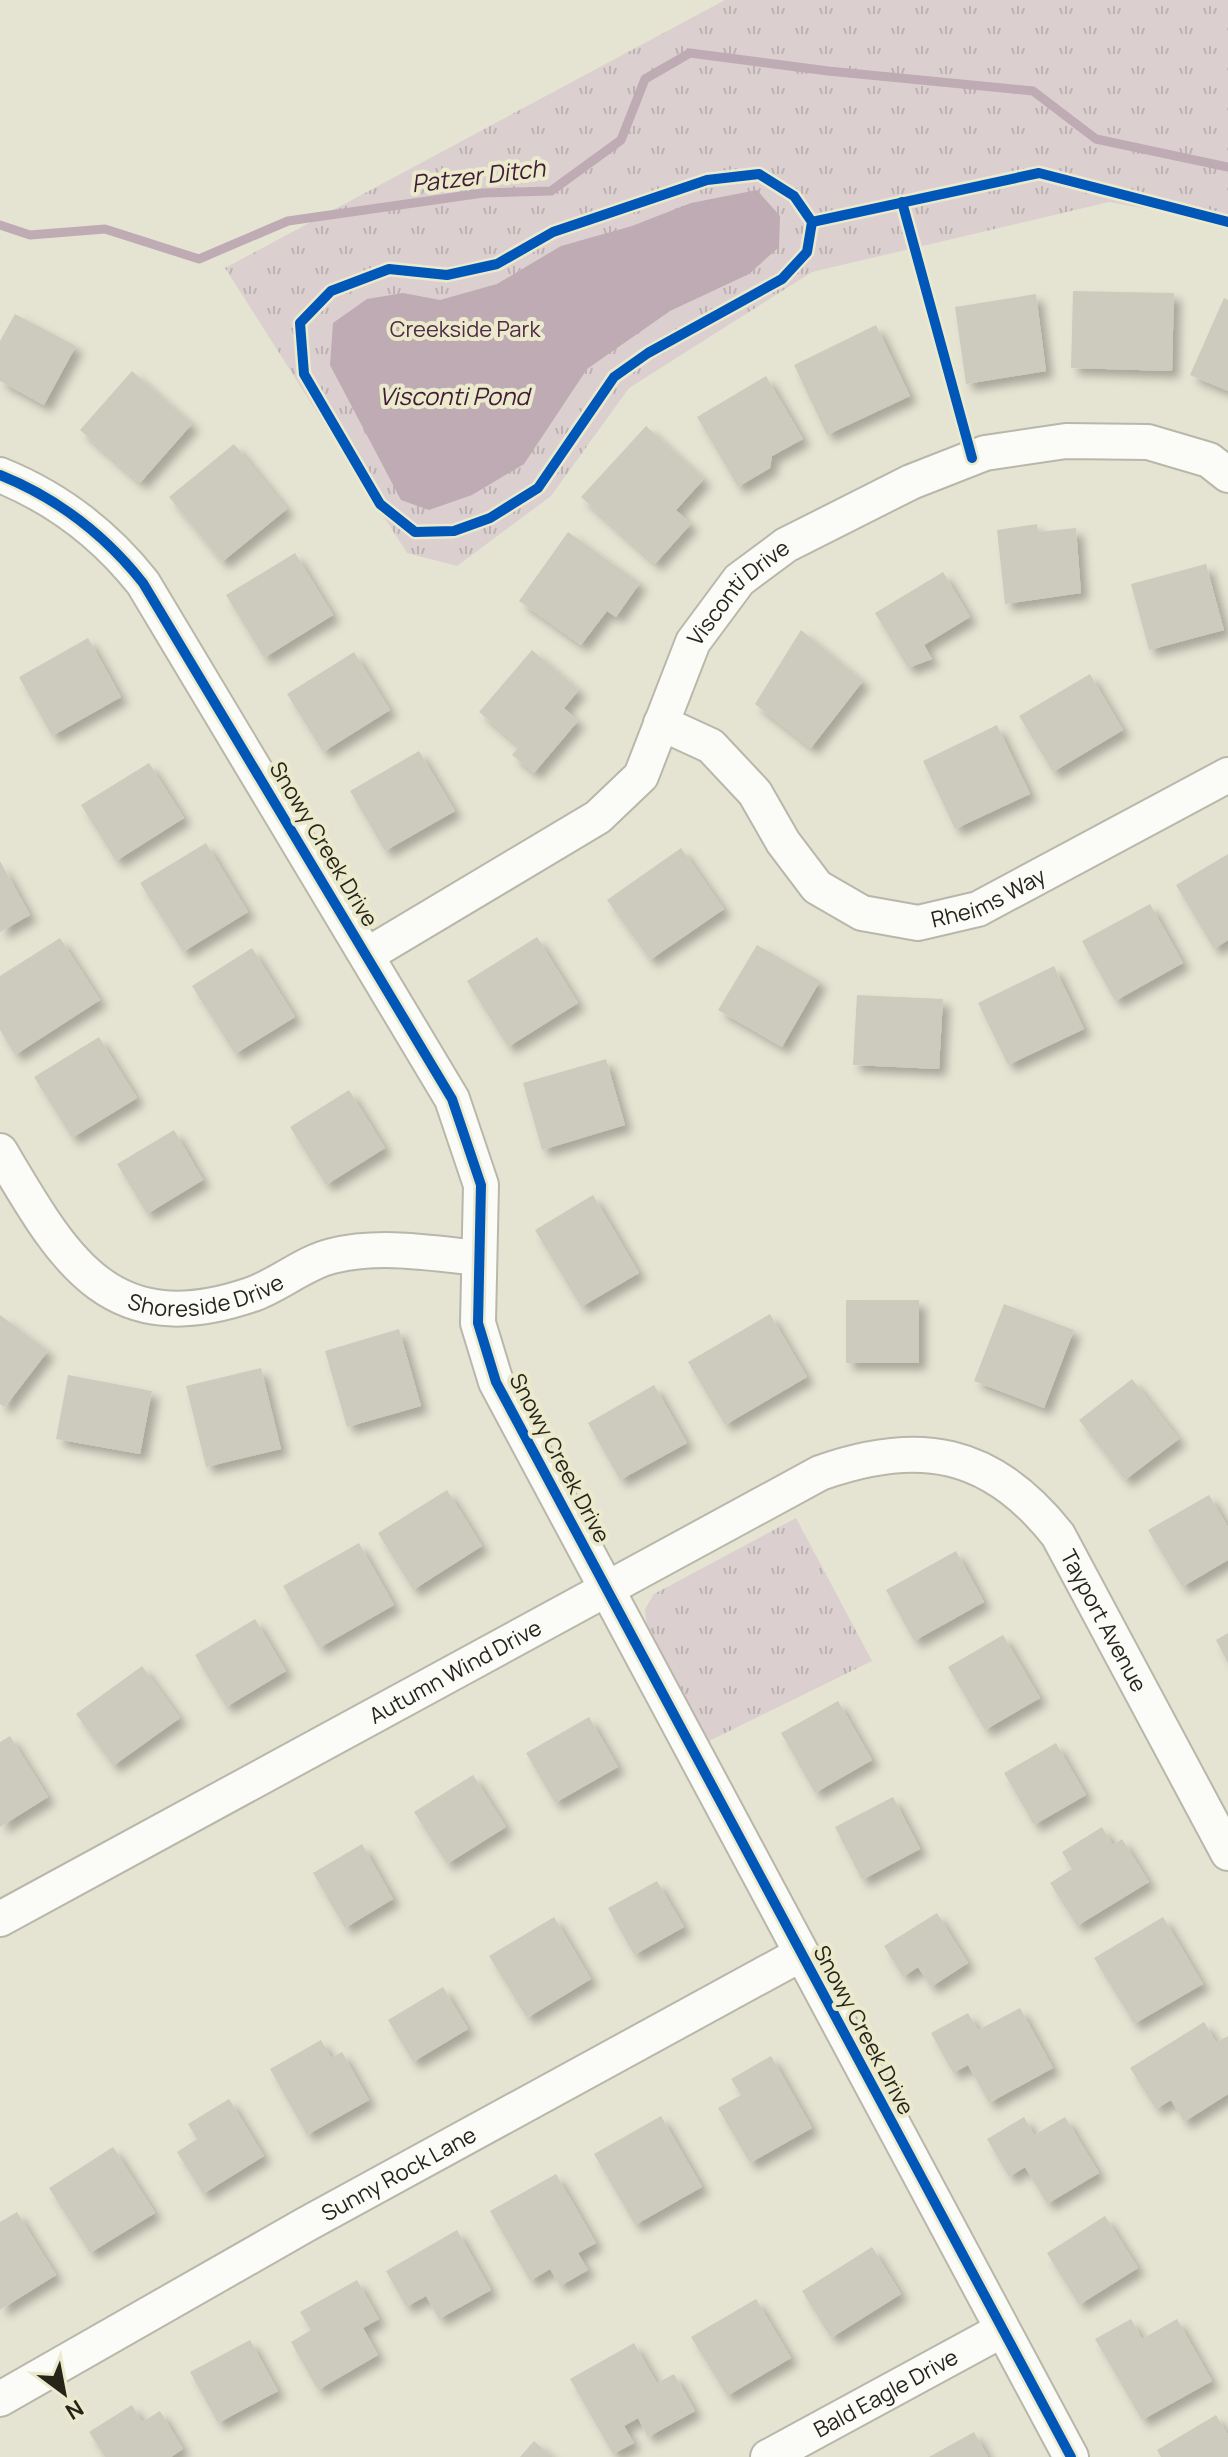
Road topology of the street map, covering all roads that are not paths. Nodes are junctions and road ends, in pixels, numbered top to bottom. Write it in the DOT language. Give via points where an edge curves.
graph roads {
  1 [pos="0,475"];
  2 [pos="1228,475"];
  3 [pos="661,723"];
  4 [pos="1228,775"];
  5 [pos="367,955"];
  6 [pos="0,1151"];
  7 [pos="479,1258"];
  8 [pos="921,1453"];
  9 [pos="607,1590"];
  10 [pos="1228,1853"];
  11 [pos="0,1919"];
  12 [pos="801,1954"];
  13 [pos="1002,2330"];
  14 [pos="0,2399"];
  15 [pos="768,2457"];
  16 [pos="1071,2457"];
  1 -- 5 [label="street, Snowy Creek Drive" via="62,507 121,555 143,583"];
  2 -- 3 [label="street, Visconti Drive" via="1209,460 1148,442 1066,441 985,453 911,482 786,545 739,580 693,642"];
  3 -- 4 [label="street, Rheims Way" via="711,746 755,793 817,887 862,913 918,923 978,909"];
  3 -- 5 [label="street, Visconti Drive" via="641,776 598,817"];
  5 -- 7 [label="street, Snowy Creek Drive" via="452,1099 481,1185"];
  6 -- 7 [label="street, Shoreside Drive" via="50,1235 82,1273 122,1298 154,1306 224,1304 331,1256 389,1249"];
  7 -- 9 [label="street, Snowy Creek Drive" via="478,1323 496,1382"];
  8 -- 9 [label="street, Autumn Wind Drive" via="894,1453 820,1473"];
  8 -- 10 [label="street, Tayport Avenue" via="955,1458 1003,1480 1058,1535"];
  9 -- 11 [label="street, Autumn Wind Drive"];
  9 -- 12 [label="street, Snowy Creek Drive"];
  12 -- 13 [label="street, Snowy Creek Drive"];
  12 -- 14 [label="street, Sunny Rock Lane"];
  13 -- 15 [label="street, Bald Eagle Drive"];
  13 -- 16 [label="street, Snowy Creek Drive"];
}
